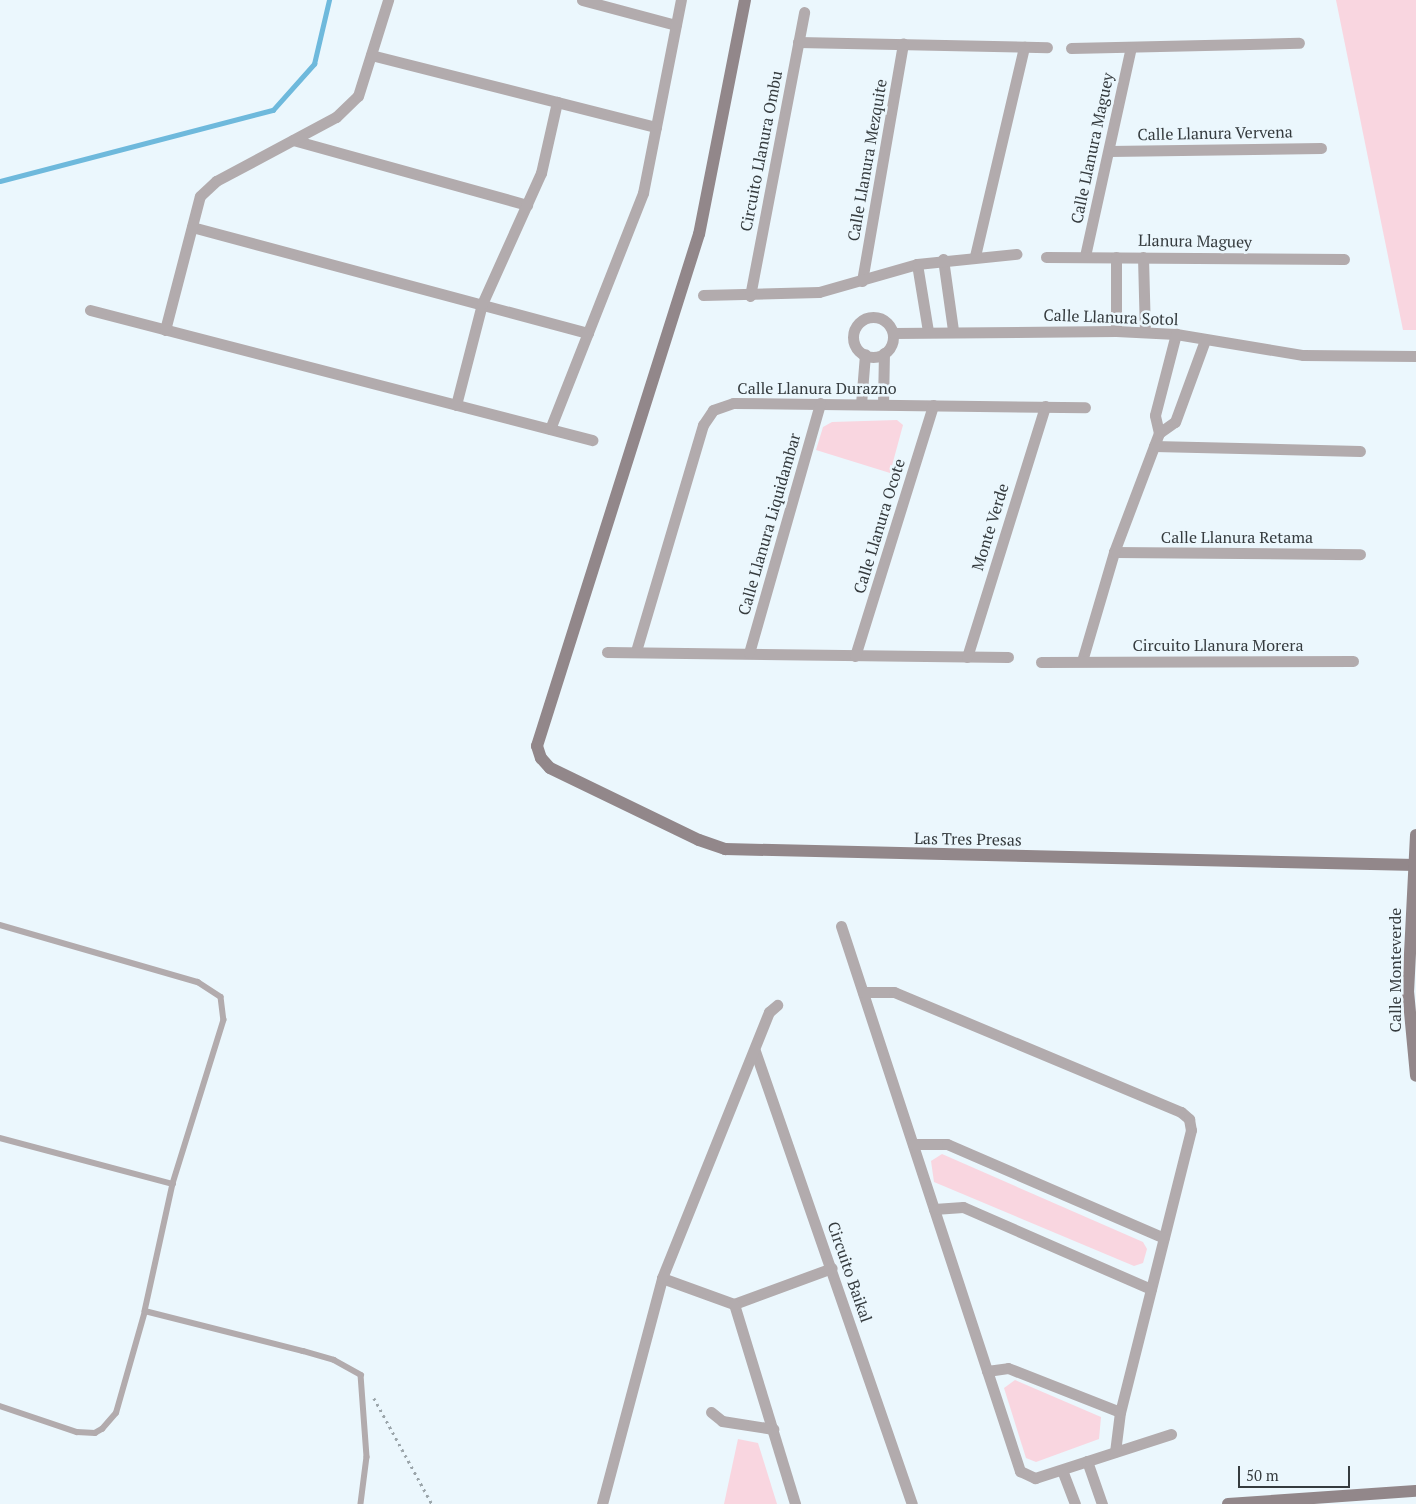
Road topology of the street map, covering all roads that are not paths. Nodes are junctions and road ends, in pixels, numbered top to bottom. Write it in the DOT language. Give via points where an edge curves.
graph roads {
  1 [pos="388,0"];
  2 [pos="582,0"];
  3 [pos="681,0"];
  4 [pos="745,0"];
  5 [pos="804,12"];
  6 [pos="676,25"];
  7 [pos="798,42"];
  8 [pos="903,44"];
  9 [pos="1299,44"];
  10 [pos="1024,47"];
  11 [pos="1047,47"];
  12 [pos="1131,47"];
  13 [pos="1071,48"];
  14 [pos="371,55"];
  15 [pos="557,102"];
  16 [pos="656,127"];
  17 [pos="293,140"];
  18 [pos="1321,148"];
  19 [pos="1109,151"];
  20 [pos="527,205"];
  21 [pos="192,226"];
  22 [pos="1016,254"];
  23 [pos="975,256"];
  24 [pos="1085,256"];
  25 [pos="1116,257"];
  26 [pos="1143,257"];
  27 [pos="1046,258"];
  28 [pos="943,259"];
  29 [pos="1344,259"];
  30 [pos="917,264"];
  31 [pos="862,281"];
  32 [pos="703,295"];
  33 [pos="750,296"];
  34 [pos="482,304"];
  35 [pos="90,310"];
  36 [pos="165,330"];
  37 [pos="953,330"];
  38 [pos="1116,330"];
  39 [pos="928,331"];
  40 [pos="1145,332"];
  41 [pos="588,333"];
  42 [pos="893,333"];
  43 [pos="1176,334"];
  44 [pos="1205,340"];
  45 [pos="865,354"];
  46 [pos="884,354"];
  47 [pos="1416,356"];
  48 [pos="820,403"];
  49 [pos="861,404"];
  50 [pos="883,404"];
  51 [pos="456,405"];
  52 [pos="933,405"];
  53 [pos="1045,406"];
  54 [pos="1085,407"];
  55 [pos="550,429"];
  56 [pos="1159,433"];
  57 [pos="592,440"];
  58 [pos="1154,446"];
  59 [pos="1360,451"];
  60 [pos="1114,552"];
  61 [pos="1360,554"];
  62 [pos="607,652"];
  63 [pos="636,652"];
  64 [pos="749,653"];
  65 [pos="855,656"];
  66 [pos="967,657"];
  67 [pos="1008,658"];
  68 [pos="1082,661"];
  69 [pos="1353,661"];
  70 [pos="1041,662"];
  71 [pos="1416,835"];
  72 [pos="1414,864"];
  73 [pos="1413,899"];
  74 [pos="0,925"];
  75 [pos="841,926"];
  76 [pos="863,992"];
  77 [pos="777,1005"];
  78 [pos="756,1050"];
  79 [pos="1416,1076"];
  80 [pos="0,1138"];
  81 [pos="912,1144"];
  82 [pos="173,1184"];
  83 [pos="934,1209"];
  84 [pos="1164,1238"];
  85 [pos="832,1268"];
  86 [pos="662,1278"];
  87 [pos="1151,1289"];
  88 [pos="734,1304"];
  89 [pos="145,1311"];
  90 [pos="987,1371"];
  91 [pos="0,1406"];
  92 [pos="711,1412"];
  93 [pos="1120,1412"];
  94 [pos="773,1429"];
  95 [pos="1172,1434"];
  96 [pos="1115,1452"];
  97 [pos="1087,1461"];
  98 [pos="1062,1470"];
  99 [pos="1416,1491"];
  100 [pos="361,1504"];
  101 [pos="602,1504"];
  102 [pos="795,1504"];
  103 [pos="912,1504"];
  104 [pos="1076,1504"];
  105 [pos="1102,1504"];
  106 [pos="1228,1504"];
  1 -- 14 [label="street"];
  2 -- 6 [label="street"];
  3 -- 6 [label="street"];
  4 -- 72 [label="main road, Las Tres Presas" via="699,234 537,746 541,758 550,768 699,840 725,849"];
  5 -- 7 [label="street, Circuito Llanura Ombu"];
  6 -- 16 [label="street"];
  7 -- 8 [label="street"];
  7 -- 33 [label="street, Circuito Llanura Ombu"];
  8 -- 10 [label="street"];
  8 -- 31 [label="street, Calle Llanura Mezquite"];
  9 -- 12 [label="street"];
  10 -- 11 [label="street"];
  10 -- 23 [label="street"];
  12 -- 13 [label="street"];
  12 -- 19 [label="street, Calle Llanura Maguey"];
  14 -- 15 [label="street"];
  14 -- 17 [label="street" via="358,96 336,117"];
  15 -- 16 [label="street"];
  15 -- 20 [label="street" via="541,173"];
  16 -- 41 [label="street" via="643,193"];
  17 -- 20 [label="street"];
  17 -- 21 [label="street" via="216,181 200,196"];
  18 -- 19 [label="street, Calle Llanura Vervena"];
  19 -- 24 [label="street, Calle Llanura Maguey"];
  20 -- 34 [label="street"];
  21 -- 34 [label="street"];
  21 -- 36 [label="street"];
  22 -- 23 [label="street"];
  23 -- 28 [label="street"];
  24 -- 25 [label="street, Llanura Maguey"];
  24 -- 27 [label="street, Llanura Maguey"];
  25 -- 26 [label="street, Llanura Maguey"];
  25 -- 38 [label="street"];
  26 -- 29 [label="street, Llanura Maguey"];
  26 -- 40 [label="street"];
  28 -- 30 [label="street"];
  28 -- 37 [label="street"];
  30 -- 31 [label="street"];
  30 -- 39 [label="street"];
  31 -- 33 [label="street" via="819,292"];
  32 -- 33 [label="street"];
  34 -- 41 [label="street"];
  34 -- 51 [label="street"];
  35 -- 36 [label="street"];
  36 -- 51 [label="street"];
  37 -- 38 [label="street, Calle Llanura Sotol"];
  37 -- 39 [label="street, Calle Llanura Sotol"];
  38 -- 40 [label="street, Calle Llanura Sotol"];
  39 -- 42 [label="street, Calle Llanura Sotol"];
  40 -- 43 [label="street, Calle Llanura Sotol"];
  41 -- 55 [label="street"];
  42 -- 45 [label="street" via="880,318 861,321 854,339"];
  42 -- 46 [label="street" via="891,345"];
  43 -- 44 [label="street, Calle Llanura Sotol"];
  43 -- 56 [label="street" via="1155,415"];
  44 -- 47 [label="street, Calle Llanura Sotol" via="1303,355"];
  44 -- 56 [label="street" via="1174,422"];
  45 -- 46 [label="street"];
  45 -- 49 [label="street"];
  46 -- 50 [label="street"];
  48 -- 49 [label="street, Calle Llanura Durazno"];
  48 -- 63 [label="street, Calle Llanura Durazno" via="733,403 713,410 703,425"];
  48 -- 64 [label="street, Calle Llanura Liquidambar"];
  49 -- 50 [label="street, Calle Llanura Durazno"];
  50 -- 52 [label="street, Calle Llanura Durazno"];
  51 -- 55 [label="street"];
  52 -- 53 [label="street, Calle Llanura Durazno"];
  52 -- 65 [label="street, Calle Llanura Ocote"];
  53 -- 54 [label="street, Calle Llanura Durazno"];
  53 -- 66 [label="street, Monte Verde"];
  55 -- 57 [label="street"];
  56 -- 58 [label="street"];
  58 -- 59 [label="street"];
  58 -- 60 [label="street"];
  60 -- 61 [label="street, Calle Llanura Retama"];
  60 -- 68 [label="street"];
  62 -- 63 [label="street"];
  63 -- 64 [label="street"];
  64 -- 65 [label="street"];
  65 -- 66 [label="street"];
  66 -- 67 [label="street"];
  68 -- 69 [label="street, Circuito Llanura Morera"];
  68 -- 70 [label="street, Circuito Llanura Morera"];
  71 -- 72 [label="main road, Calle Monteverde"];
  72 -- 73 [label="main road, Calle Monteverde"];
  73 -- 79 [label="main road, Calle Monteverde" via="1408,991"];
  74 -- 82 [label="lane" via="198,982 221,997 224,1020"];
  75 -- 76 [label="street"];
  76 -- 81 [label="street"];
  76 -- 84 [label="street" via="894,992 1181,1112 1189,1119 1191,1130"];
  77 -- 78 [label="street" via="769,1012"];
  78 -- 85 [label="street, Circuito Baikal"];
  78 -- 86 [label="street"];
  80 -- 82 [label="lane"];
  81 -- 83 [label="street"];
  81 -- 84 [label="street" via="947,1144"];
  82 -- 89 [label="lane"];
  83 -- 87 [label="street" via="963,1208"];
  83 -- 90 [label="street"];
  84 -- 87 [label="street"];
  85 -- 88 [label="street"];
  85 -- 103 [label="street, Circuito Baikal"];
  86 -- 88 [label="street"];
  86 -- 101 [label="street"];
  87 -- 93 [label="street"];
  88 -- 94 [label="street"];
  89 -- 91 [label="lane" via="116,1413 102,1429 95,1433 77,1432"];
  89 -- 100 [label="lane" via="334,1360 361,1375 367,1457"];
  90 -- 93 [label="street" via="1008,1368"];
  90 -- 98 [label="street" via="1020,1471 1035,1478"];
  92 -- 94 [label="street" via="722,1421"];
  93 -- 96 [label="street"];
  94 -- 102 [label="street"];
  95 -- 96 [label="street"];
  96 -- 97 [label="street"];
  97 -- 98 [label="street"];
  97 -- 105 [label="street"];
  98 -- 104 [label="street"];
  99 -- 106 [label="main road"];
}
